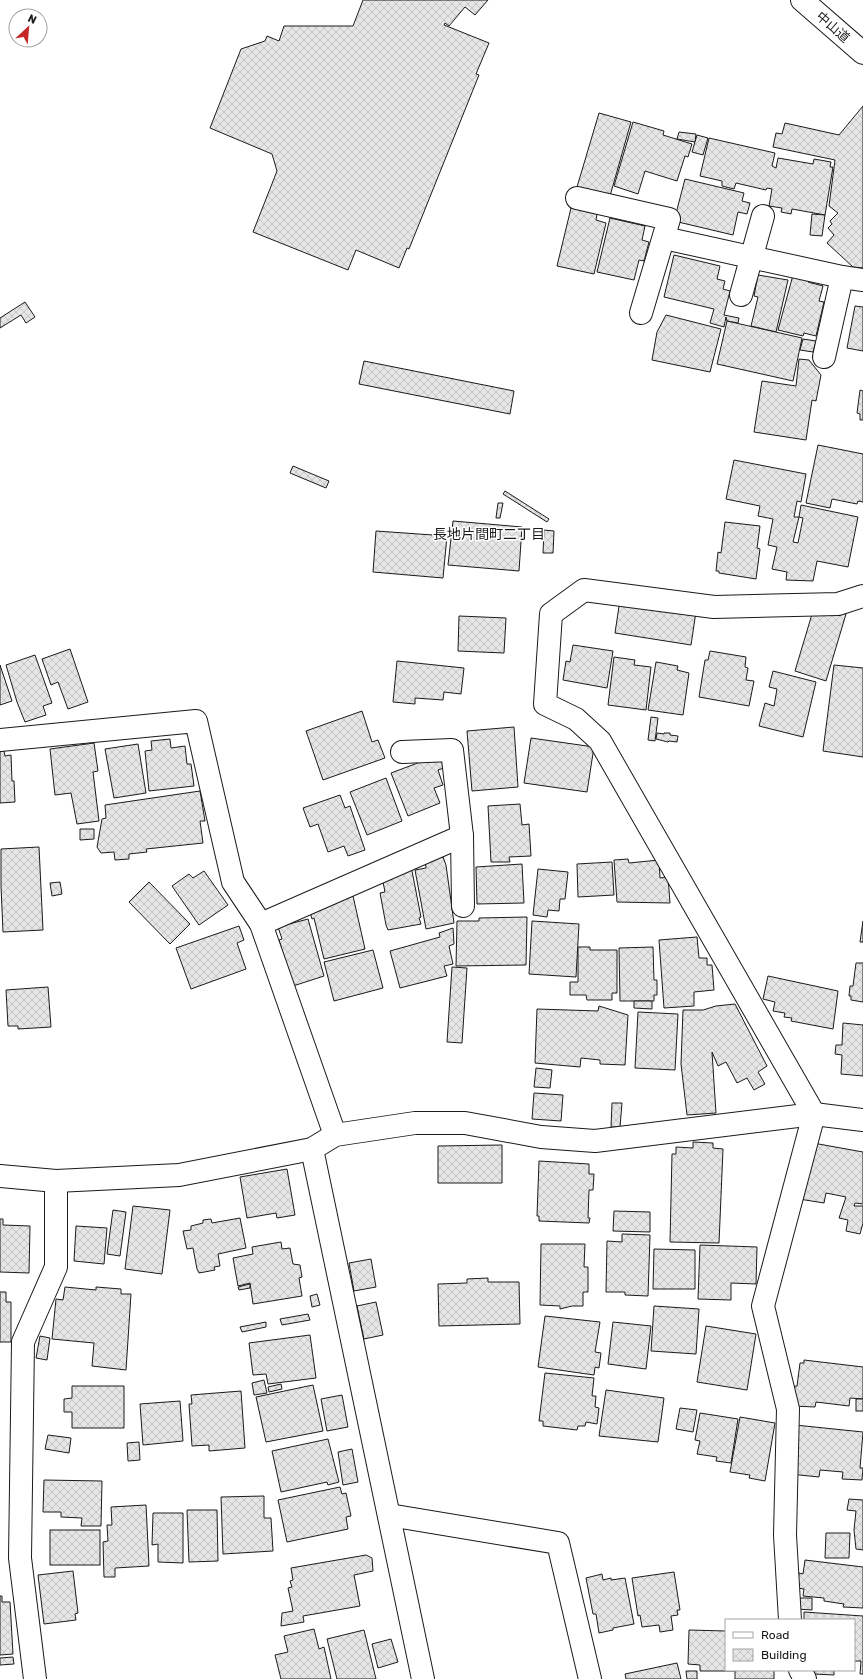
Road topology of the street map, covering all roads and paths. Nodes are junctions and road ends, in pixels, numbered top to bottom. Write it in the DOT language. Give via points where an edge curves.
graph roads {
  1 [pos="802,0"];
  2 [pos="863,53"];
  3 [pos="577,198"];
  4 [pos="763,216"];
  5 [pos="664,238"];
  6 [pos="751,257"];
  7 [pos="853,279"];
  8 [pos="741,296"];
  9 [pos="641,313"];
  10 [pos="824,357"];
  11 [pos="863,596"];
  12 [pos="0,740"];
  13 [pos="402,752"];
  14 [pos="462,836"];
  15 [pos="463,906"];
  16 [pos="261,924"];
  17 [pos="814,1114"];
  18 [pos="863,1120"];
  19 [pos="335,1135"];
  20 [pos="312,1149"];
  21 [pos="0,1176"];
  22 [pos="56,1181"];
  23 [pos="389,1515"];
  24 [pos="790,1619"];
  25 [pos="35,1679"];
  26 [pos="423,1679"];
  27 [pos="590,1679"];
  1 -- 2 [label="main road, 中山道"];
  3 -- 5 [label="main road" via="669,219"];
  4 -- 6 [label="main road"];
  5 -- 6 [label="main road"];
  5 -- 9 [label="main road"];
  6 -- 7 [label="main road"];
  6 -- 8 [label="main road"];
  7 -- 10 [label="main road"];
  11 -- 17 [label="main road" via="838,604 714,607 584,590 551,614 545,704 576,719 600,740"];
  12 -- 16 [label="main road" via="196,721 233,882"];
  13 -- 14 [label="main road" via="452,750"];
  14 -- 15 [label="main road"];
  14 -- 16 [label="main road"];
  16 -- 19 [label="main road"];
  17 -- 18 [label="main road"];
  17 -- 19 [label="main road" via="595,1141 541,1137 465,1123 415,1123"];
  17 -- 24 [label="main road" via="763,1306 788,1409 785,1535"];
  19 -- 20 [label="main road"];
  20 -- 22 [label="main road" via="179,1175"];
  20 -- 23 [label="main road"];
  21 -- 22 [label="main road"];
  22 -- 25 [label="main road" via="56,1267 24,1342 20,1558"];
  23 -- 26 [label="main road"];
  23 -- 27 [label="main road" via="558,1543"];
}
